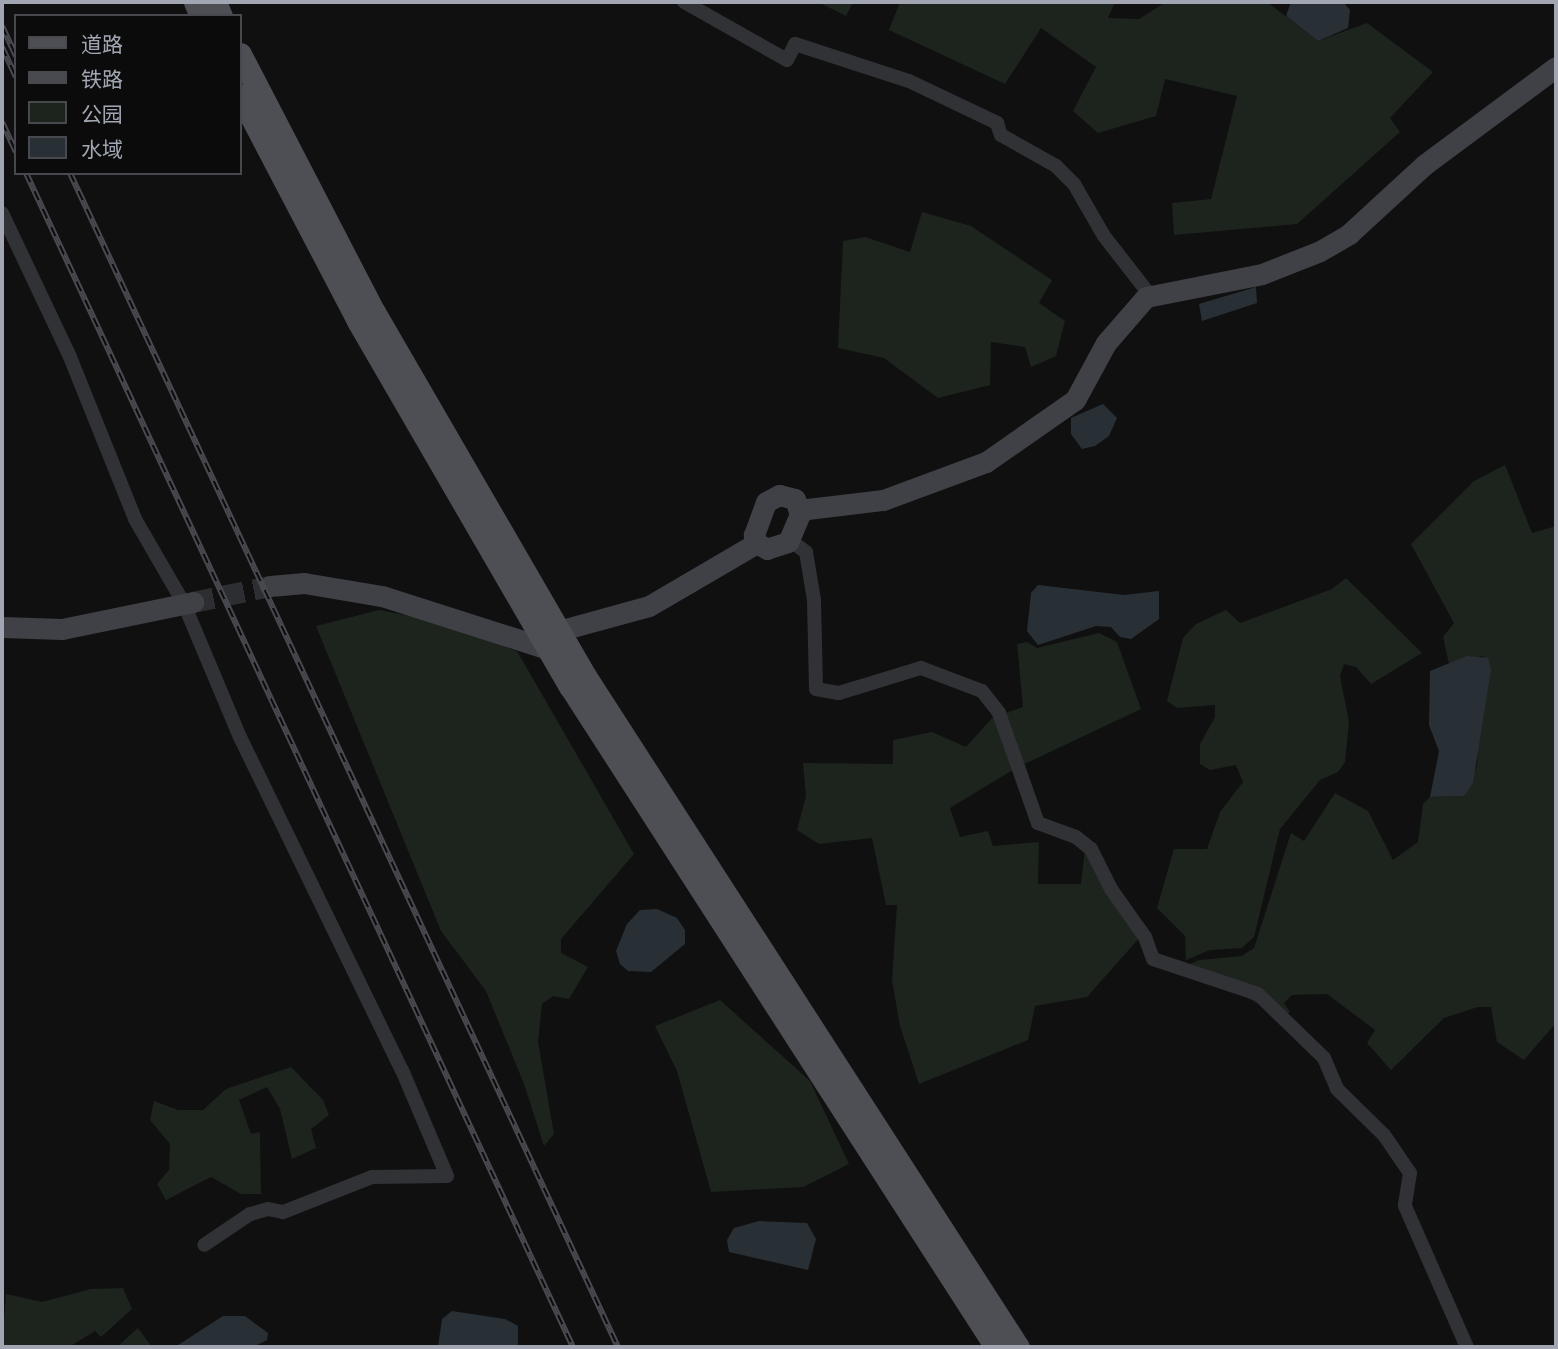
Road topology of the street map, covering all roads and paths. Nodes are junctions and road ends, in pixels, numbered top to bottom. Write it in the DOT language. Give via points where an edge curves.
graph roads {
  1 [pos="684,2"];
  2 [pos="242,58"];
  3 [pos="1556,67"];
  4 [pos="242,99"];
  5 [pos="2,213"];
  6 [pos="1150,295"];
  7 [pos="799,510"];
  8 [pos="790,540"];
  9 [pos="757,543"];
  10 [pos="270,586"];
  11 [pos="188,603"];
  12 [pos="2,627"];
  13 [pos="553,640"];
  14 [pos="204,1245"];
  15 [pos="996,1347"];
  16 [pos="1018,1347"];
  17 [pos="1467,1347"];
  1 -- 6 [label="street" via="787,60 795,44 909,80 997,123 1001,135 1056,166 1074,184 1110,245"];
  2 -- 13 [label="main road" via="368,302"];
  3 -- 6 [label="street" via="1424,165 1349,233 1320,251 1262,274"];
  4 -- 13 [label="main road" via="358,321"];
  5 -- 11 [label="street" via="70,356 135,519"];
  6 -- 7 [label="street" via="1106,343 1075,400 986,461 883,500"];
  7 -- 8 [label="street"];
  7 -- 9 [label="street" via="795,499 779,495 769,499 754,535"];
  8 -- 9 [label="street" via="775,549"];
  8 -- 17 [label="street" via="806,552 814,600 816,689 839,692 921,668 982,691 999,713 1038,823 1076,837 1091,849 1111,889 1145,937 1153,960 1258,994 1324,1058 1337,1089 1384,1135 1410,1173 1405,1206"];
  9 -- 13 [label="street" via="649,606"];
  10 -- 13 [label="street" via="304,583 382,596"];
  11 -- 12 [label="street" via="62,629"];
  11 -- 14 [label="street" via="240,737 402,1070 447,1175 372,1177 283,1212 268,1209 250,1214"];
  13 -- 15 [label="main road" via="640,800"];
  13 -- 16 [label="main road"];
}
